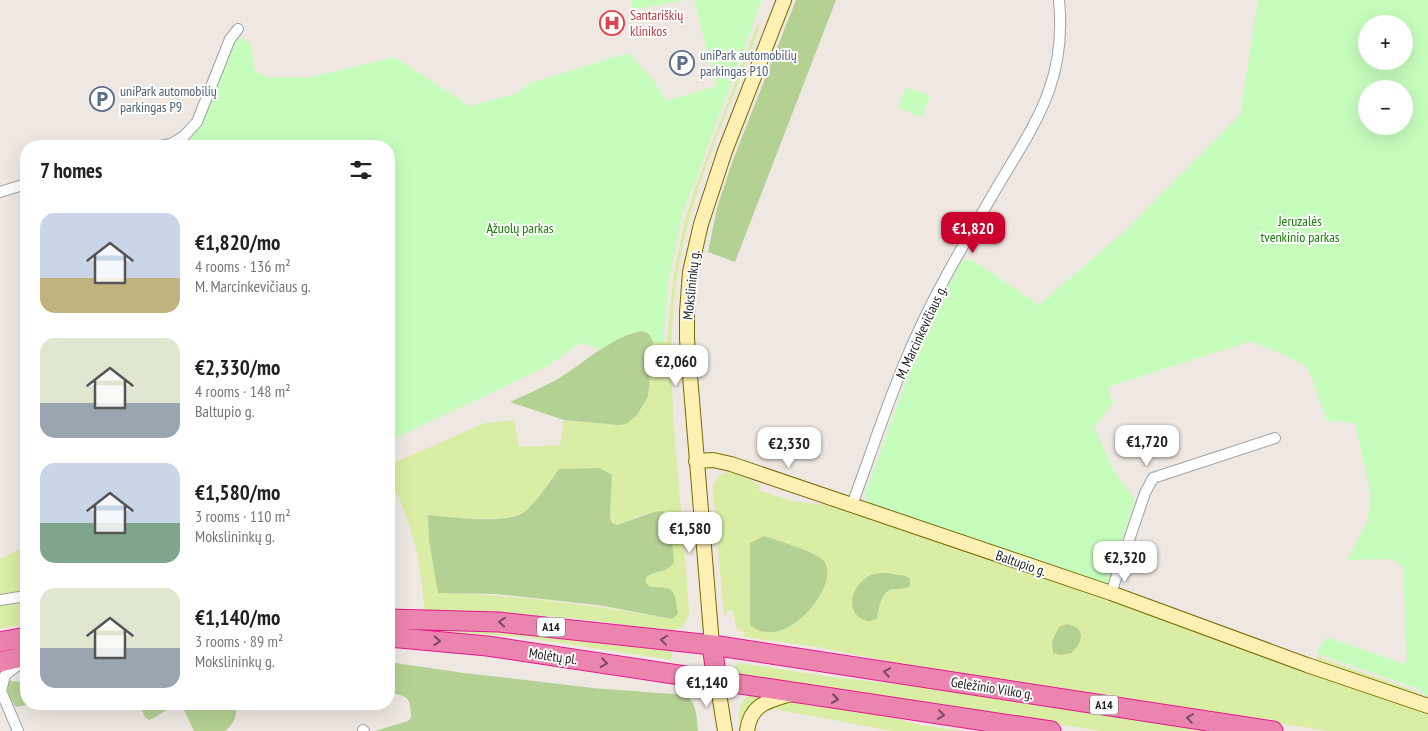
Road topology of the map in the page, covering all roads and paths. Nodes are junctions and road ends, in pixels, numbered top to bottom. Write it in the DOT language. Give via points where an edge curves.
graph roads {
  1 [pos="784,0"];
  2 [pos="1059,0"];
  3 [pos="238,29"];
  4 [pos="178,140"];
  5 [pos="20,186"];
  6 [pos="0,192"];
  7 [pos="1275,438"];
  8 [pos="696,461"];
  9 [pos="852,505"];
  10 [pos="1111,593"];
  11 [pos="20,597"];
  12 [pos="0,600"];
  13 [pos="395,619"];
  14 [pos="20,638"];
  15 [pos="395,638"];
  16 [pos="0,642"];
  17 [pos="712,645"];
  18 [pos="20,658"];
  19 [pos="0,662"];
  20 [pos="20,662"];
  21 [pos="717,681"];
  22 [pos="796,693"];
  23 [pos="1428,706"];
  24 [pos="0,714"];
  25 [pos="13,720"];
  26 [pos="18,731"];
  27 [pos="725,731"];
  28 [pos="747,731"];
  29 [pos="1051,731"];
  30 [pos="1273,731"];
  1 -- 8 [label="street, Mokslininkų g." via="725,151 694,248 688,292 687,339"];
  2 -- 9 [label="street, M. Marcinkevičiaus g." via="1059,52 1043,108 918,332"];
  3 -- 4 [label="street" via="230,39 197,122"];
  5 -- 6 [label="street"];
  7 -- 10 [label="street" via="1153,478"];
  8 -- 9 [label="street, Baltupio g." via="731,464"];
  8 -- 17 [label="street, Mokslininkų g."];
  9 -- 10 [label="street, Baltupio g."];
  10 -- 23 [label="street, Baltupio g."];
  11 -- 12 [label="street"];
  17 -- 13 [label="highway, Molėtų pl. / A14, one-way" via="498,622"];
  14 -- 16 [label="highway"];
  15 -- 21 [label="highway, Molėtų pl. / A14, one-way" via="487,646"];
  17 -- 21 [label="highway"];
  30 -- 17 [label="highway, Geležinio Vilko g. / A14, one-way"];
  18 -- 19 [label="highway"];
  20 -- 25 [label="street" via="5,675 1,691"];
  21 -- 22 [label="highway, A14"];
  21 -- 27 [label="street"];
  22 -- 28 [label="street" via="760,705 748,720"];
  22 -- 29 [label="highway, A14, one-way"];
  24 -- 25 [label="street"];
  25 -- 26 [label="street"];
}
